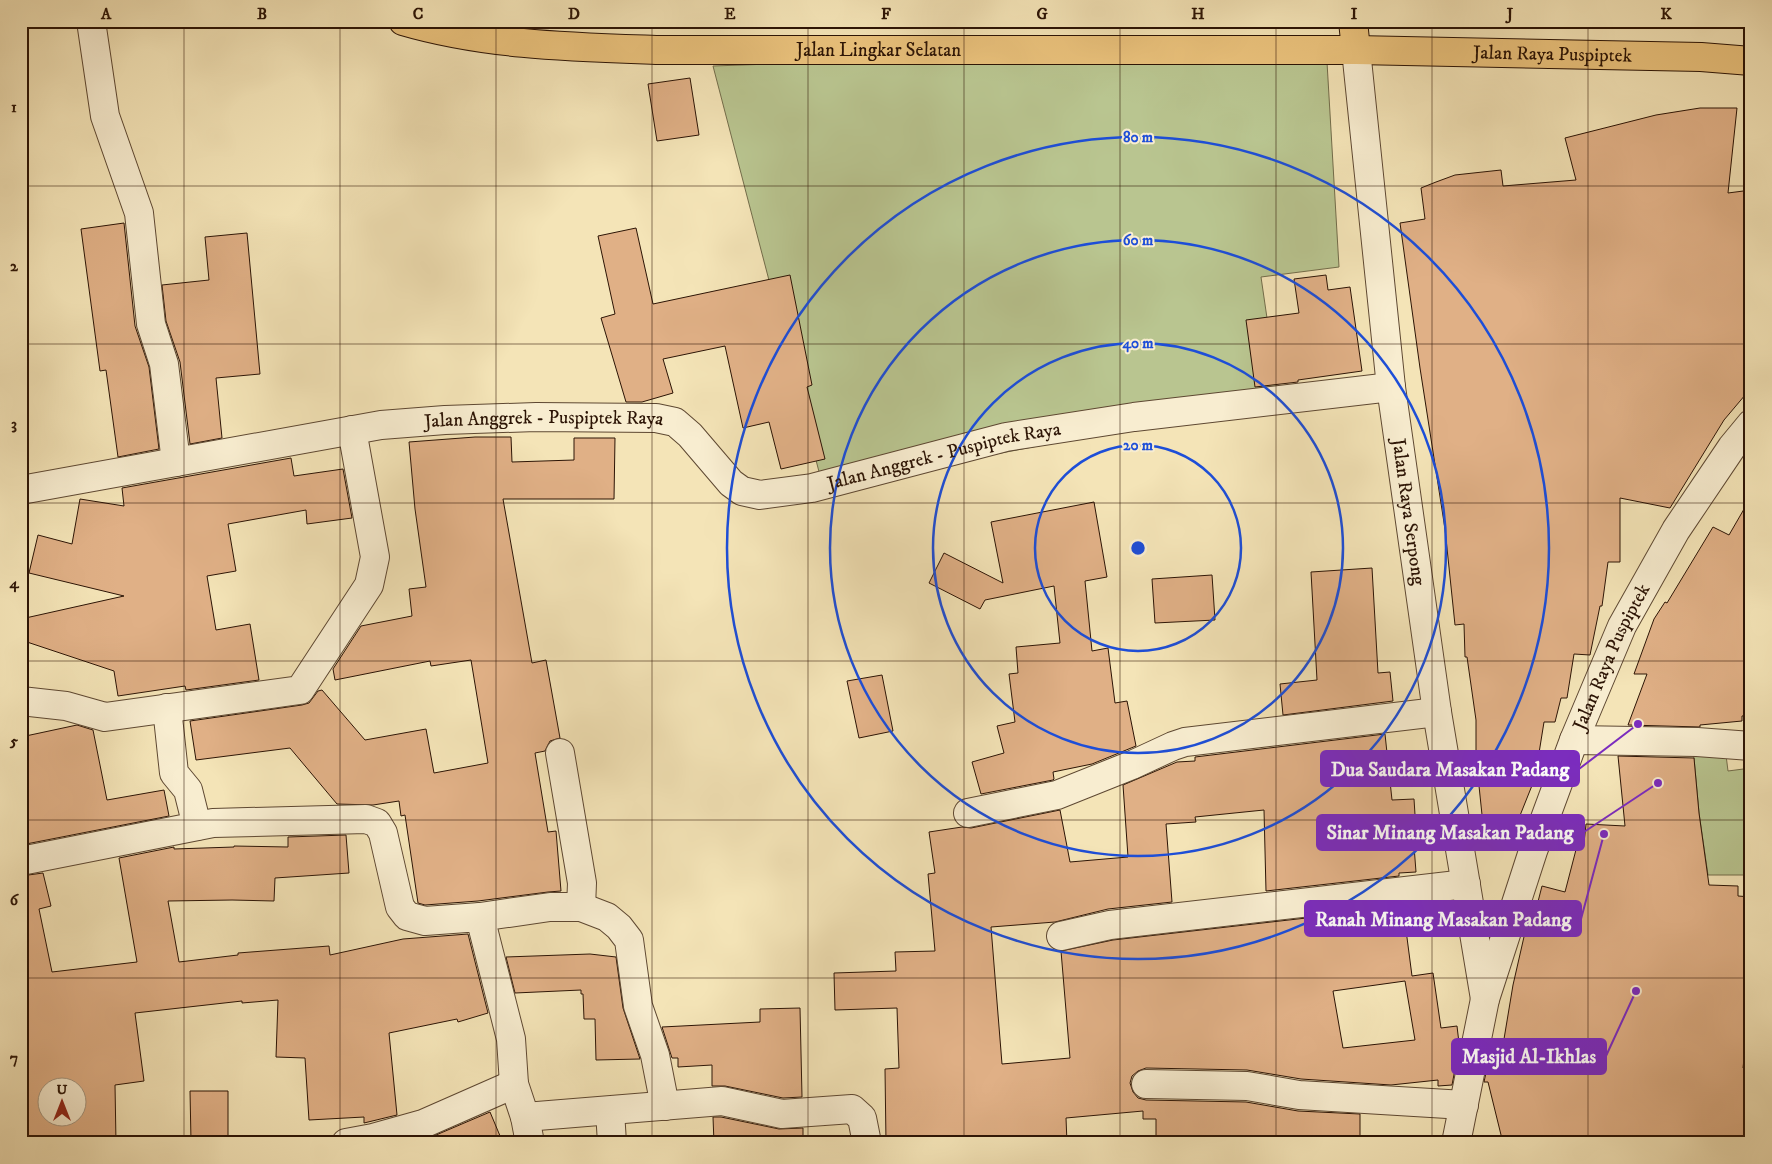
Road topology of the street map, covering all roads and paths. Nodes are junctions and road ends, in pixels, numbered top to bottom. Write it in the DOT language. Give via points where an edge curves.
graph roads {
  1 [pos="91,21"];
  2 [pos="403,21"];
  3 [pos="1354,21"];
  4 [pos="1356,50"];
  5 [pos="1751,61"];
  6 [pos="1391,387"];
  7 [pos="1751,424"];
  8 [pos="352,430"];
  9 [pos="176,462"];
  10 [pos="21,490"];
  11 [pos="21,701"];
  12 [pos="166,708"];
  13 [pos="1437,712"];
  14 [pos="1574,740"];
  15 [pos="1751,746"];
  16 [pos="560,753"];
  17 [pos="968,813"];
  18 [pos="197,826"];
  19 [pos="21,861"];
  20 [pos="1466,884"];
  21 [pos="581,908"];
  22 [pos="480,917"];
  23 [pos="1061,936"];
  24 [pos="1485,1000"];
  25 [pos="514,1084"];
  26 [pos="1146,1084"];
  27 [pos="1464,1105"];
  28 [pos="665,1106"];
  29 [pos="610,1111"];
  30 [pos="527,1130"];
  31 [pos="373,1140"];
  32 [pos="346,1143"];
  33 [pos="612,1143"];
  34 [pos="867,1143"];
  35 [pos="1456,1143"];
  1 -- 9 [label="street" via="105,116 139,213 151,324 164,364"];
  2 -- 4 [label="main road, Jalan Lingkar Selatan" via="477,38 567,47 656,50"];
  3 -- 4 [label="main road, Jalan Raya Serpong"];
  4 -- 5 [label="main road, Jalan Raya Puspiptek" via="1701,57"];
  4 -- 6 [label="street, Jalan Raya Serpong"];
  6 -- 8 [label="street, Jalan Anggrek - Puspiptek Raya" via="1134,417 1006,437 812,488 760,494 742,491 731,483 674,422 656,418 445,420"];
  6 -- 13 [label="street, Jalan Raya Serpong"];
  7 -- 14 [label="street, Jalan Raya Puspiptek" via="1676,530 1626,618"];
  8 -- 9 [label="street, Jalan Anggrek - Puspiptek Raya"];
  8 -- 12 [label="street" via="374,557 369,585 324,655 300,690"];
  9 -- 10 [label="street, Jalan Anggrek - Puspiptek Raya"];
  11 -- 12 [label="street" via="66,706 105,717"];
  12 -- 18 [label="street" via="174,773 188,790"];
  13 -- 17 [label="street" via="1185,742 1057,795"];
  13 -- 20 [label="street, Jalan Raya Serpong"];
  14 -- 15 [label="street"];
  14 -- 24 [label="street, Jalan Raya Puspiptek" via="1533,851"];
  16 -- 21 [label="street" via="582,883"];
  18 -- 19 [label="street"];
  18 -- 22 [label="street" via="366,819 377,823 383,833 400,907 408,916 424,921"];
  20 -- 23 [label="street" via="1110,925"];
  20 -- 24 [label="street, Jalan Raya Serpong"];
  21 -- 22 [label="street" via="550,907"];
  21 -- 28 [label="street" via="607,917 629,940 638,1006 655,1055"];
  22 -- 25 [label="street" via="511,1039"];
  24 -- 27 [label="street, Jalan Raya Puspiptek"];
  25 -- 30 [label="street"];
  25 -- 31 [label="street" via="423,1124"];
  26 -- 27 [label="street" via="1247,1086 1298,1095"];
  27 -- 35 [label="street, Jalan Raya Puspiptek"];
  28 -- 29 [label="street"];
  28 -- 34 [label="street" via="722,1101 782,1114 852,1109 862,1118"];
  29 -- 30 [label="street"];
  29 -- 33 [label="street"];
  31 -- 32 [label="street"];
}
